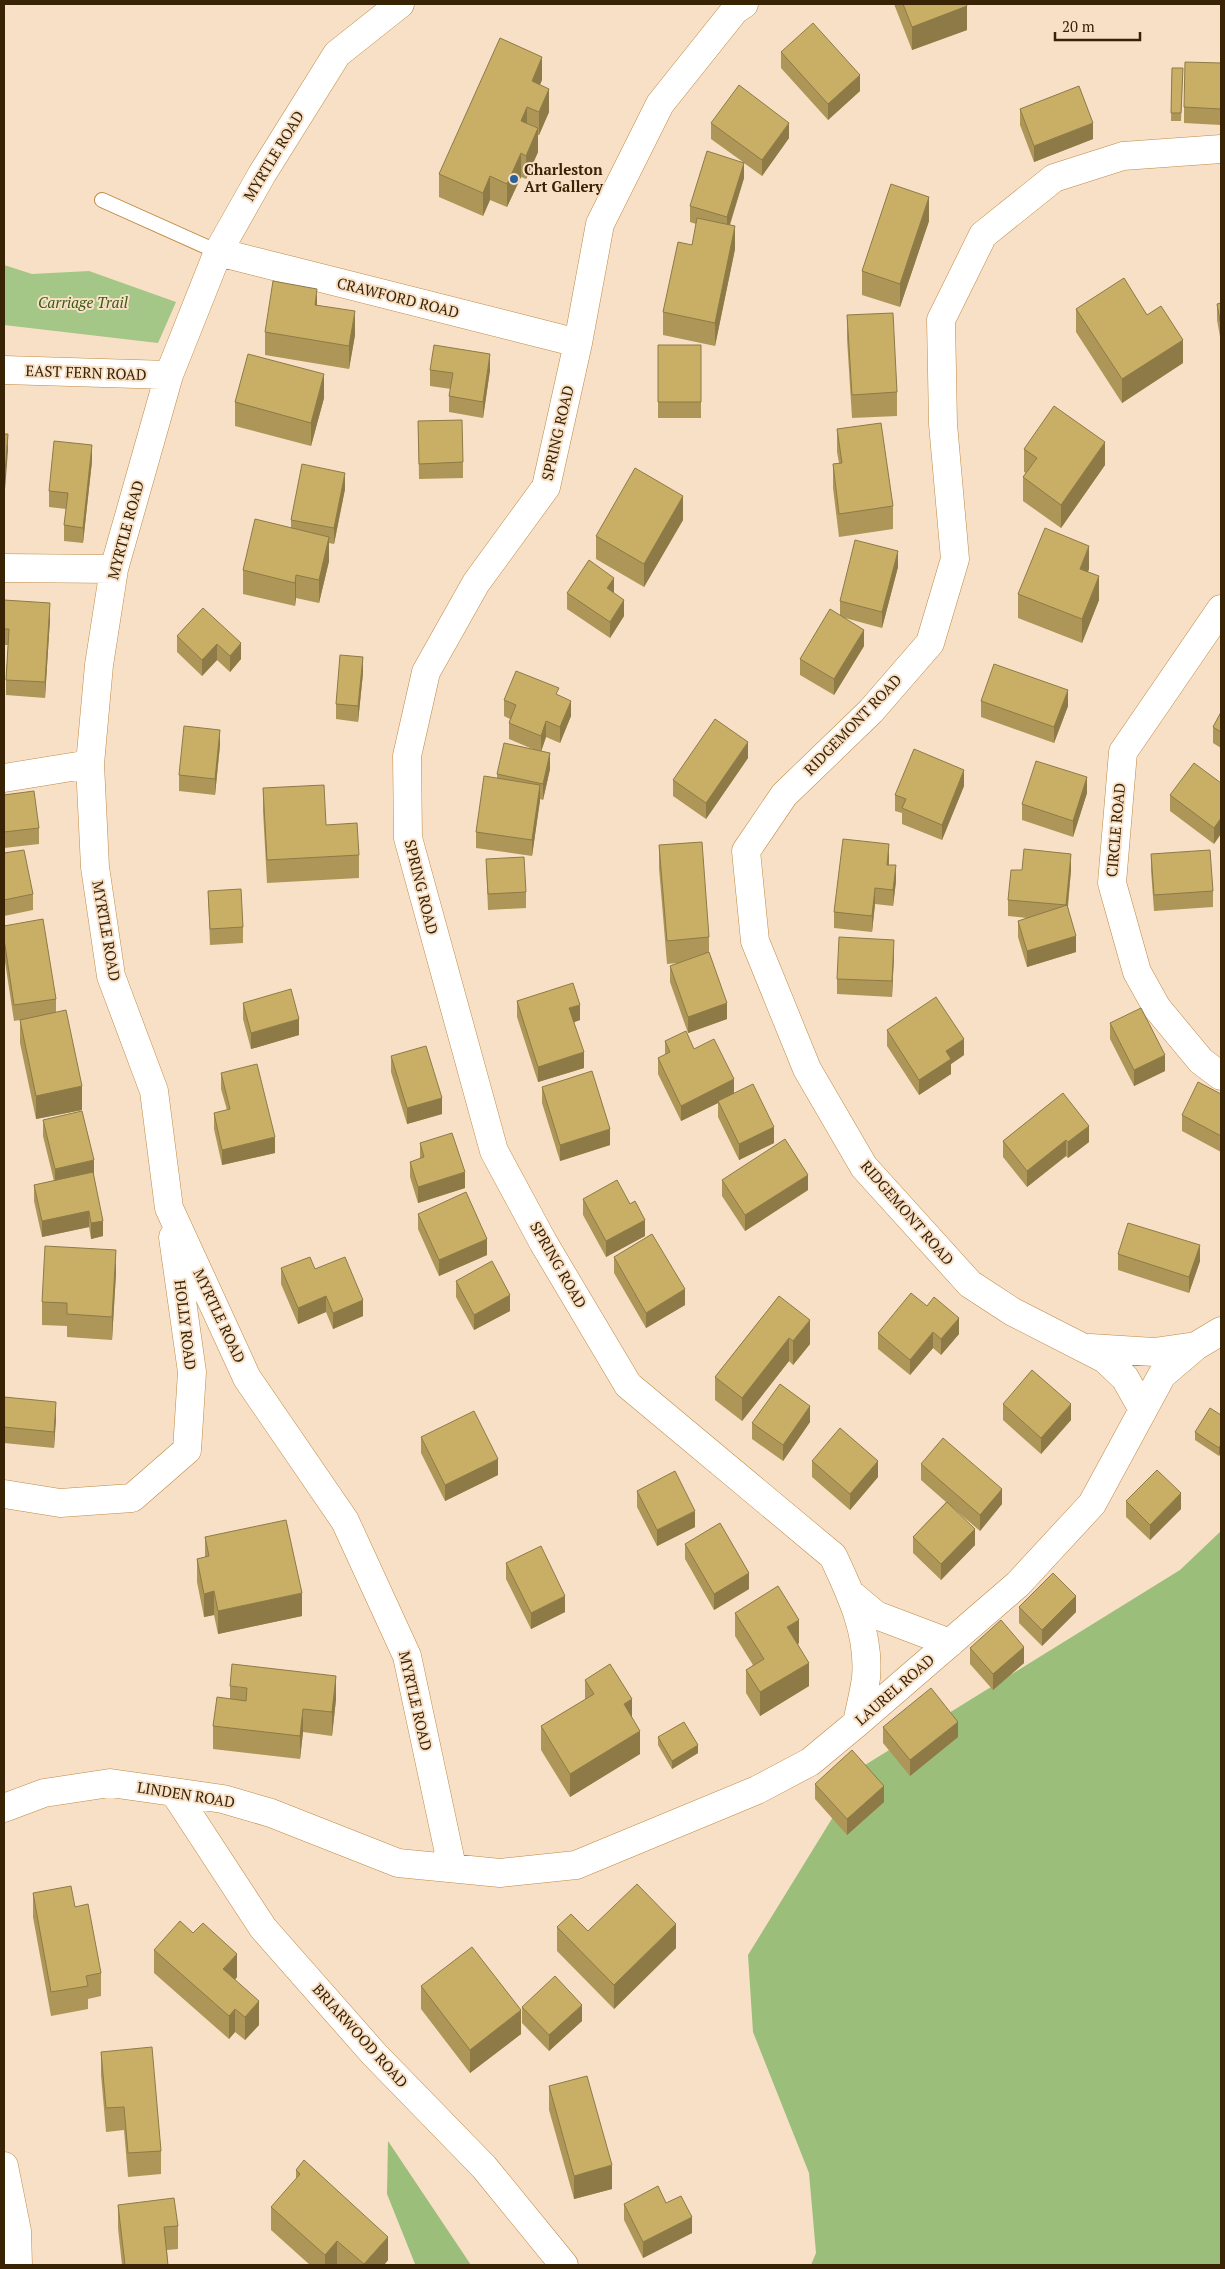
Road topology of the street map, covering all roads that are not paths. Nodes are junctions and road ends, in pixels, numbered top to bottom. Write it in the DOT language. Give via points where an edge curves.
graph roads {
  1 [pos="400,4"];
  2 [pos="744,4"];
  3 [pos="1221,149"];
  4 [pos="102,200"];
  5 [pos="218,252"];
  6 [pos="578,343"];
  7 [pos="4,370"];
  8 [pos="169,375"];
  9 [pos="4,568"];
  10 [pos="114,569"];
  11 [pos="1221,609"];
  12 [pos="90,764"];
  13 [pos="4,778"];
  14 [pos="1221,1076"];
  15 [pos="169,1208"];
  16 [pos="1221,1331"];
  17 [pos="1196,1346"];
  18 [pos="1085,1348"];
  19 [pos="1143,1410"];
  20 [pos="4,1494"];
  21 [pos="851,1594"];
  22 [pos="950,1643"];
  23 [pos="857,1724"];
  24 [pos="174,1792"];
  25 [pos="4,1808"];
  26 [pos="452,1867"];
  27 [pos="4,2166"];
  28 [pos="18,2265"];
  29 [pos="564,2265"];
  1 -- 5 [label="street, MYRTLE ROAD" via="337,54"];
  2 -- 6 [label="street, SPRING ROAD" via="735,10 660,104 600,224"];
  3 -- 18 [label="street, RIDGEMONT ROAD" via="1123,156 1054,178 983,235 941,320 943,424 955,559 930,643 871,711 784,795 746,851 755,941 807,1069 864,1167 970,1284 1012,1312"];
  4 -- 5 [label="lane"];
  5 -- 6 [label="street, CRAWFORD ROAD"];
  5 -- 8 [label="street, MYRTLE ROAD"];
  6 -- 21 [label="street, SPRING ROAD" via="546,487 476,583 426,672 407,756 408,838 494,1151 548,1251 628,1385 828,1551"];
  7 -- 8 [label="street, EAST FERN ROAD"];
  8 -- 10 [label="street, MYRTLE ROAD"];
  9 -- 10 [label="street"];
  10 -- 12 [label="street, MYRTLE ROAD" via="99,665"];
  11 -- 14 [label="street, CIRCLE ROAD" via="1123,752 1112,883 1137,972 1157,1008 1202,1062"];
  12 -- 13 [label="street"];
  12 -- 15 [label="street, MYRTLE ROAD" via="95,867 111,976 154,1091"];
  15 -- 20 [label="street, HOLLY ROAD" via="192,1372 187,1450 132,1498 60,1503"];
  15 -- 26 [label="street, MYRTLE ROAD" via="246,1378 345,1521 407,1656"];
  16 -- 17 [label="street, LAUREL ROAD"];
  17 -- 18 [label="street, RIDGEMONT ROAD" via="1154,1352"];
  17 -- 19 [label="street, LAUREL ROAD" via="1162,1375"];
  18 -- 19 [label="street, RIDGEMONT ROAD" via="1117,1368"];
  19 -- 22 [label="street, LAUREL ROAD" via="1092,1504 1018,1584"];
  21 -- 22 [label="street, SPRING ROAD" via="876,1615"];
  21 -- 23 [label="street, SPRING ROAD" via="863,1629 866,1676"];
  22 -- 23 [label="street, LAUREL ROAD"];
  23 -- 26 [label="street, LAUREL ROAD" via="810,1762 757,1790 576,1865 500,1873"];
  24 -- 25 [label="street, LINDEN ROAD" via="110,1783 44,1793"];
  24 -- 26 [label="street, LINDEN ROAD" via="223,1799 271,1813 398,1863"];
  24 -- 29 [label="street, BRIARWOOD ROAD" via="263,1928 374,2054 484,2167"];
  27 -- 28 [label="street" via="17,2231"];
}
